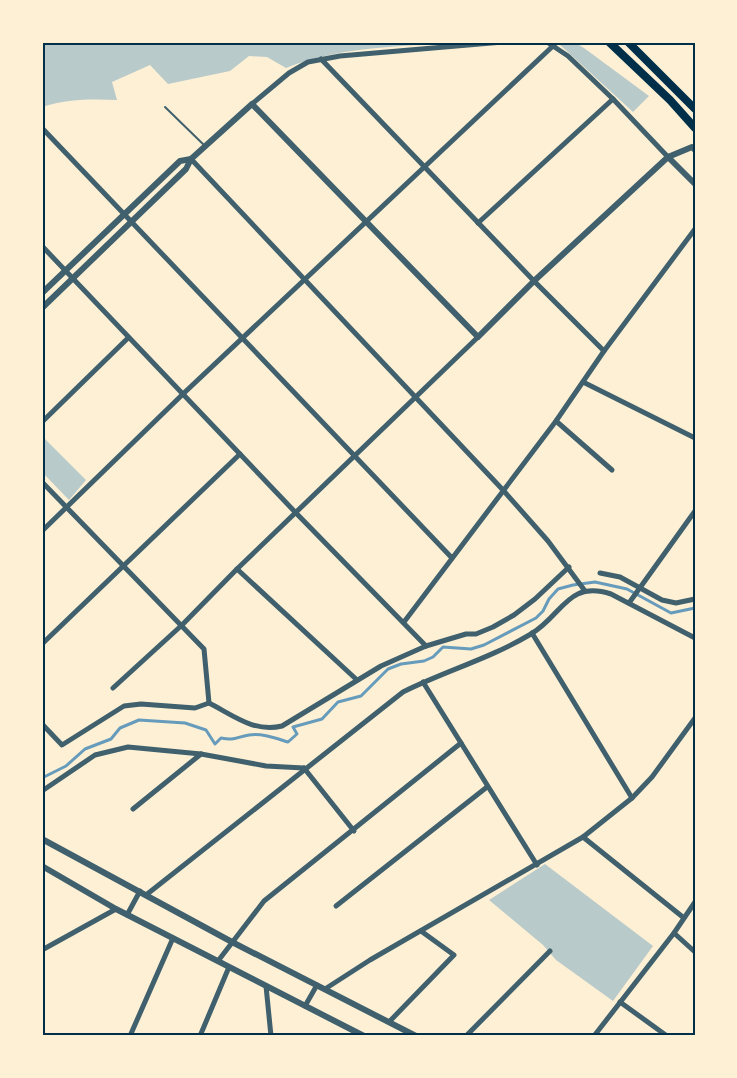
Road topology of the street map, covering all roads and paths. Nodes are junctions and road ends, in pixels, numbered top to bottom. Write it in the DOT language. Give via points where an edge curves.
graph roads {
  1 [pos="503,42"];
  2 [pos="547,42"];
  3 [pos="609,42"];
  4 [pos="628,42"];
  5 [pos="554,45"];
  6 [pos="321,59"];
  7 [pos="613,99"];
  8 [pos="252,104"];
  9 [pos="165,107"];
  10 [pos="695,109"];
  11 [pos="42,128"];
  12 [pos="695,128"];
  13 [pos="205,146"];
  14 [pos="695,150"];
  15 [pos="668,157"];
  16 [pos="191,159"];
  17 [pos="425,166"];
  18 [pos="695,184"];
  19 [pos="123,214"];
  20 [pos="366,221"];
  21 [pos="131,223"];
  22 [pos="478,223"];
  23 [pos="695,229"];
  24 [pos="42,246"];
  25 [pos="65,271"];
  26 [pos="73,278"];
  27 [pos="306,279"];
  28 [pos="534,281"];
  29 [pos="42,293"];
  30 [pos="42,308"];
  31 [pos="478,337"];
  32 [pos="128,338"];
  33 [pos="243,339"];
  34 [pos="604,351"];
  35 [pos="583,382"];
  36 [pos="183,393"];
  37 [pos="416,396"];
  38 [pos="556,421"];
  39 [pos="42,422"];
  40 [pos="695,438"];
  41 [pos="240,454"];
  42 [pos="356,456"];
  43 [pos="612,470"];
  44 [pos="42,482"];
  45 [pos="503,490"];
  46 [pos="66,508"];
  47 [pos="695,512"];
  48 [pos="296,513"];
  49 [pos="42,531"];
  50 [pos="452,558"];
  51 [pos="124,567"];
  52 [pos="569,567"];
  53 [pos="237,569"];
  54 [pos="600,573"];
  55 [pos="640,587"];
  56 [pos="585,591"];
  57 [pos="695,599"];
  58 [pos="629,603"];
  59 [pos="404,622"];
  60 [pos="182,625"];
  61 [pos="532,633"];
  62 [pos="695,638"];
  63 [pos="42,644"];
  64 [pos="426,646"];
  65 [pos="357,680"];
  66 [pos="423,682"];
  67 [pos="113,687"];
  68 [pos="209,703"];
  69 [pos="695,718"];
  70 [pos="42,724"];
  71 [pos="462,743"];
  72 [pos="201,754"];
  73 [pos="304,768"];
  74 [pos="487,787"];
  75 [pos="42,791"];
  76 [pos="632,798"];
  77 [pos="133,809"];
  78 [pos="354,831"];
  79 [pos="583,837"];
  80 [pos="42,839"];
  81 [pos="537,865"];
  82 [pos="42,866"];
  83 [pos="143,893"];
  84 [pos="695,902"];
  85 [pos="336,906"];
  86 [pos="116,909"];
  87 [pos="127,915"];
  88 [pos="684,918"];
  89 [pos="421,931"];
  90 [pos="674,933"];
  91 [pos="173,938"];
  92 [pos="232,942"];
  93 [pos="42,950"];
  94 [pos="550,951"];
  95 [pos="695,952"];
  96 [pos="218,962"];
  97 [pos="229,967"];
  98 [pos="317,985"];
  99 [pos="266,986"];
  100 [pos="325,989"];
  101 [pos="620,1002"];
  102 [pos="305,1006"];
  103 [pos="389,1022"];
  104 [pos="130,1036"];
  105 [pos="200,1036"];
  106 [pos="271,1036"];
  107 [pos="362,1036"];
  108 [pos="416,1036"];
  109 [pos="466,1036"];
  110 [pos="594,1036"];
  111 [pos="667,1036"];
  1 -- 6 [label="street"];
  2 -- 5 [label="street"];
  3 -- 12 [label="highway"];
  4 -- 10 [label="highway"];
  5 -- 7 [label="street"];
  5 -- 17 [label="street"];
  6 -- 8 [label="street" via="289,73"];
  6 -- 17 [label="street"];
  7 -- 15 [label="street"];
  7 -- 22 [label="street"];
  8 -- 13 [label="street"];
  8 -- 20 [label="street"];
  9 -- 13 [label="lane"];
  11 -- 19 [label="street"];
  13 -- 16 [label="street"];
  14 -- 15 [label="street" via="692,147"];
  15 -- 18 [label="street"];
  15 -- 28 [label="street"];
  16 -- 19 [label="street" via="180,161"];
  16 -- 21 [label="street" via="186,169"];
  16 -- 27 [label="street"];
  17 -- 20 [label="street"];
  17 -- 22 [label="street"];
  19 -- 21 [label="street"];
  19 -- 25 [label="street"];
  20 -- 27 [label="street"];
  20 -- 31 [label="street"];
  21 -- 26 [label="street"];
  21 -- 33 [label="street"];
  22 -- 28 [label="street"];
  23 -- 34 [label="street"];
  24 -- 25 [label="street"];
  25 -- 26 [label="street"];
  25 -- 29 [label="street"];
  26 -- 30 [label="street"];
  26 -- 32 [label="street"];
  27 -- 33 [label="street"];
  27 -- 37 [label="street"];
  28 -- 31 [label="street"];
  28 -- 34 [label="street"];
  31 -- 37 [label="street"];
  32 -- 36 [label="street"];
  32 -- 39 [label="street"];
  33 -- 36 [label="street"];
  33 -- 42 [label="street"];
  34 -- 35 [label="street"];
  35 -- 38 [label="street"];
  35 -- 40 [label="street"];
  36 -- 41 [label="street"];
  36 -- 46 [label="street"];
  37 -- 42 [label="street"];
  37 -- 45 [label="street"];
  38 -- 43 [label="street"];
  38 -- 45 [label="street"];
  41 -- 48 [label="street"];
  41 -- 51 [label="street"];
  42 -- 48 [label="street"];
  42 -- 50 [label="street"];
  44 -- 46 [label="street"];
  45 -- 50 [label="street"];
  45 -- 52 [label="street"];
  46 -- 49 [label="street"];
  46 -- 51 [label="street"];
  47 -- 55 [label="street"];
  48 -- 53 [label="street"];
  48 -- 59 [label="street"];
  50 -- 59 [label="street"];
  51 -- 60 [label="street"];
  51 -- 63 [label="street"];
  52 -- 56 [label="street"];
  52 -- 64 [label="street" via="535,599 493,627"];
  53 -- 60 [label="street"];
  53 -- 65 [label="street"];
  54 -- 55 [label="street"];
  55 -- 57 [label="street" via="662,600 676,603"];
  55 -- 58 [label="street"];
  56 -- 58 [label="street" via="596,590"];
  56 -- 61 [label="street" via="575,594"];
  58 -- 62 [label="street"];
  59 -- 64 [label="street"];
  60 -- 67 [label="street"];
  60 -- 68 [label="street" via="204,649"];
  61 -- 66 [label="street" via="473,664"];
  61 -- 76 [label="street"];
  64 -- 65 [label="street"];
  65 -- 68 [label="street" via="282,726 269,729 253,726"];
  66 -- 71 [label="street"];
  66 -- 73 [label="street" via="403,692"];
  68 -- 70 [label="street" via="195,708 124,706 62,745"];
  69 -- 76 [label="street"];
  71 -- 74 [label="street"];
  71 -- 78 [label="street"];
  72 -- 73 [label="street" via="266,766"];
  72 -- 75 [label="street" via="128,747 95,755"];
  72 -- 77 [label="street"];
  73 -- 78 [label="street"];
  73 -- 83 [label="street"];
  74 -- 81 [label="street"];
  74 -- 85 [label="street"];
  76 -- 79 [label="street"];
  78 -- 92 [label="street" via="264,901"];
  79 -- 81 [label="street"];
  79 -- 88 [label="street"];
  80 -- 83 [label="street"];
  81 -- 89 [label="street"];
  82 -- 86 [label="street"];
  83 -- 87 [label="street"];
  83 -- 92 [label="street"];
  84 -- 88 [label="street"];
  86 -- 87 [label="street"];
  86 -- 93 [label="street"];
  87 -- 91 [label="street"];
  88 -- 90 [label="street"];
  89 -- 100 [label="street"];
  89 -- 103 [label="street" via="454,955"];
  90 -- 95 [label="street"];
  90 -- 101 [label="street"];
  91 -- 96 [label="street"];
  91 -- 104 [label="street"];
  92 -- 96 [label="street"];
  92 -- 98 [label="street"];
  94 -- 109 [label="street"];
  96 -- 97 [label="street"];
  97 -- 99 [label="street"];
  97 -- 105 [label="street"];
  98 -- 100 [label="street"];
  98 -- 102 [label="street"];
  99 -- 102 [label="street"];
  99 -- 106 [label="street"];
  100 -- 103 [label="street"];
  101 -- 110 [label="street"];
  101 -- 111 [label="street"];
  102 -- 107 [label="street"];
  103 -- 108 [label="street"];
}
